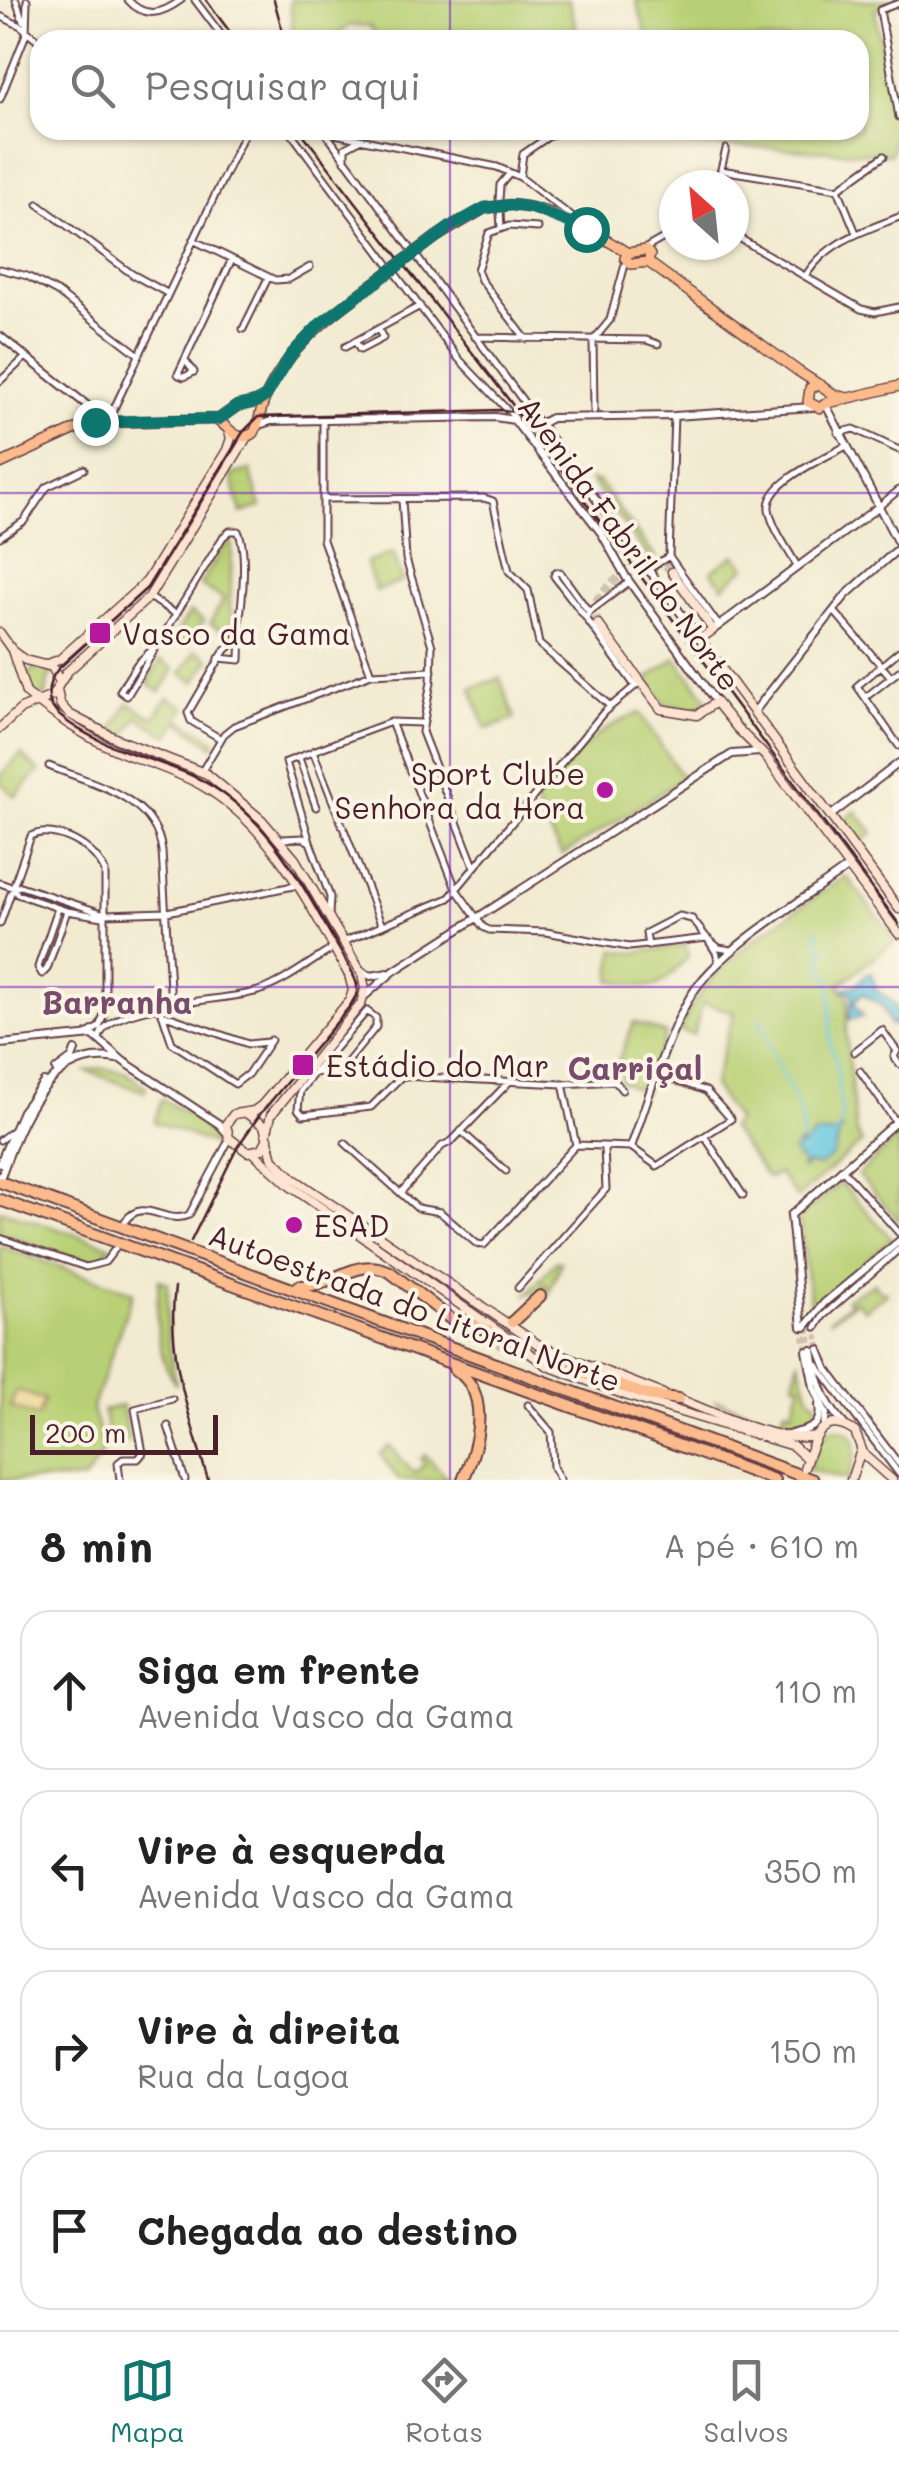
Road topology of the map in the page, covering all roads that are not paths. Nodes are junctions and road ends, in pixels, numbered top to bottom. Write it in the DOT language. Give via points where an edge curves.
graph roads {
  1 [pos="16,0"];
  2 [pos="28,0"];
  3 [pos="128,0"];
  4 [pos="181,0"];
  5 [pos="195,0"];
  6 [pos="899,3"];
  7 [pos="0,16"];
  8 [pos="25,26"];
  9 [pos="218,30"];
  10 [pos="30,31"];
  11 [pos="0,99"];
  12 [pos="899,116"];
  13 [pos="241,140"];
  14 [pos="296,140"];
  15 [pos="330,140"];
  16 [pos="364,140"];
  17 [pos="544,140"];
  18 [pos="726,150"];
  19 [pos="884,156"];
  20 [pos="346,164"];
  21 [pos="722,170"];
  22 [pos="510,173"];
  23 [pos="749,174"];
  24 [pos="520,177"];
  25 [pos="838,189"];
  26 [pos="499,201"];
  27 [pos="38,204"];
  28 [pos="500,211"];
  29 [pos="563,214"];
  30 [pos="899,217"];
  31 [pos="501,228"];
  32 [pos="538,228"];
  33 [pos="856,234"];
  34 [pos="193,240"];
  35 [pos="659,241"];
  36 [pos="749,243"];
  37 [pos="647,256"];
  38 [pos="232,259"];
  39 [pos="628,262"];
  40 [pos="310,267"];
  41 [pos="0,269"];
  42 [pos="806,275"];
  43 [pos="269,277"];
  44 [pos="167,293"];
  45 [pos="420,306"];
  46 [pos="899,307"];
  47 [pos="243,330"];
  48 [pos="613,331"];
  49 [pos="0,336"];
  50 [pos="475,337"];
  51 [pos="495,338"];
  52 [pos="594,338"];
  53 [pos="526,339"];
  54 [pos="658,344"];
  55 [pos="345,347"];
  56 [pos="486,351"];
  57 [pos="138,354"];
  58 [pos="26,357"];
  59 [pos="185,360"];
  60 [pos="798,371"];
  61 [pos="0,381"];
  62 [pos="899,386"];
  63 [pos="824,387"];
  64 [pos="808,393"];
  65 [pos="266,396"];
  66 [pos="848,398"];
  67 [pos="242,405"];
  68 [pos="821,406"];
  69 [pos="793,408"];
  70 [pos="594,410"];
  71 [pos="229,412"];
  72 [pos="674,416"];
  73 [pos="212,419"];
  74 [pos="322,420"];
  75 [pos="108,421"];
  76 [pos="95,422"];
  77 [pos="258,422"];
  78 [pos="540,424"];
  79 [pos="522,426"];
  80 [pos="228,429"];
  81 [pos="838,433"];
  82 [pos="247,437"];
  83 [pos="846,446"];
  84 [pos="899,450"];
  85 [pos="0,464"];
  86 [pos="84,469"];
  87 [pos="899,490"];
  88 [pos="324,500"];
  89 [pos="402,500"];
  90 [pos="878,506"];
  91 [pos="0,537"];
  92 [pos="899,547"];
  93 [pos="669,556"];
  94 [pos="797,566"];
  95 [pos="649,569"];
  96 [pos="672,572"];
  97 [pos="629,582"];
  98 [pos="150,597"];
  99 [pos="834,611"];
  100 [pos="176,614"];
  101 [pos="588,614"];
  102 [pos="598,624"];
  103 [pos="240,628"];
  104 [pos="716,628"];
  105 [pos="0,633"];
  106 [pos="700,640"];
  107 [pos="158,644"];
  108 [pos="12,650"];
  109 [pos="899,652"];
  110 [pos="219,658"];
  111 [pos="43,663"];
  112 [pos="882,666"];
  113 [pos="432,671"];
  114 [pos="899,671"];
  115 [pos="371,674"];
  116 [pos="891,677"];
  117 [pos="637,683"];
  118 [pos="23,685"];
  119 [pos="58,688"];
  120 [pos="865,698"];
  121 [pos="38,700"];
  122 [pos="716,702"];
  123 [pos="610,706"];
  124 [pos="754,712"];
  125 [pos="14,714"];
  126 [pos="0,715"];
  127 [pos="390,722"];
  128 [pos="422,723"];
  129 [pos="0,728"];
  130 [pos="738,730"];
  131 [pos="221,740"];
  132 [pos="899,746"];
  133 [pos="313,751"];
  134 [pos="761,752"];
  135 [pos="732,754"];
  136 [pos="298,757"];
  137 [pos="899,764"];
  138 [pos="48,766"];
  139 [pos="202,772"];
  140 [pos="316,807"];
  141 [pos="830,816"];
  142 [pos="281,840"];
  143 [pos="310,842"];
  144 [pos="272,846"];
  145 [pos="474,866"];
  146 [pos="848,866"];
  147 [pos="0,883"];
  148 [pos="298,885"];
  149 [pos="14,888"];
  150 [pos="456,889"];
  151 [pos="58,908"];
  152 [pos="899,909"];
  153 [pos="67,911"];
  154 [pos="167,912"];
  155 [pos="105,914"];
  156 [pos="330,918"];
  157 [pos="477,920"];
  158 [pos="0,924"];
  159 [pos="382,926"];
  160 [pos="899,934"];
  161 [pos="707,938"];
  162 [pos="344,942"];
  163 [pos="648,946"];
  164 [pos="334,948"];
  165 [pos="734,950"];
  166 [pos="718,963"];
  167 [pos="359,970"];
  168 [pos="394,971"];
  169 [pos="365,984"];
  170 [pos="352,996"];
  171 [pos="364,996"];
  172 [pos="171,1006"];
  173 [pos="161,1011"];
  174 [pos="85,1034"];
  175 [pos="53,1037"];
  176 [pos="100,1042"];
  177 [pos="0,1044"];
  178 [pos="75,1048"];
  179 [pos="854,1052"];
  180 [pos="90,1060"];
  181 [pos="123,1061"];
  182 [pos="899,1064"];
  183 [pos="860,1071"];
  184 [pos="314,1072"];
  185 [pos="616,1072"];
  186 [pos="658,1074"];
  187 [pos="478,1079"];
  188 [pos="511,1080"];
  189 [pos="614,1082"];
  190 [pos="563,1084"];
  191 [pos="622,1090"];
  192 [pos="492,1098"];
  193 [pos="242,1112"];
  194 [pos="231,1116"];
  195 [pos="208,1117"];
  196 [pos="897,1120"];
  197 [pos="461,1131"];
  198 [pos="268,1135"];
  199 [pos="12,1136"];
  200 [pos="228,1136"];
  201 [pos="705,1137"];
  202 [pos="0,1140"];
  203 [pos="344,1143"];
  204 [pos="576,1145"];
  205 [pos="632,1147"];
  206 [pos="604,1148"];
  207 [pos="254,1152"];
  208 [pos="0,1163"];
  209 [pos="842,1169"];
  210 [pos="514,1170"];
  211 [pos="506,1171"];
  212 [pos="505,1180"];
  213 [pos="0,1181"];
  214 [pos="401,1192"];
  215 [pos="743,1195"];
  216 [pos="0,1200"];
  217 [pos="125,1220"];
  218 [pos="899,1233"];
  219 [pos="0,1238"];
  220 [pos="899,1245"];
  221 [pos="115,1249"];
  222 [pos="269,1279"];
  223 [pos="404,1283"];
  224 [pos="518,1288"];
  225 [pos="540,1296"];
  226 [pos="803,1308"];
  227 [pos="814,1314"];
  228 [pos="512,1322"];
  229 [pos="808,1326"];
  230 [pos="488,1330"];
  231 [pos="468,1333"];
  232 [pos="398,1344"];
  233 [pos="813,1350"];
  234 [pos="814,1361"];
  235 [pos="560,1365"];
  236 [pos="172,1399"];
  237 [pos="678,1399"];
  238 [pos="818,1399"];
  239 [pos="528,1405"];
  240 [pos="845,1425"];
  241 [pos="168,1426"];
  242 [pos="824,1427"];
  243 [pos="785,1436"];
  244 [pos="815,1436"];
  245 [pos="861,1450"];
  246 [pos="899,1464"];
  247 [pos="899,1474"];
  248 [pos="120,1480"];
  249 [pos="185,1480"];
  250 [pos="463,1480"];
  251 [pos="560,1480"];
  252 [pos="774,1480"];
  253 [pos="813,1480"];
  254 [pos="852,1480"];
  255 [pos="892,1480"];
  1 -- 8 [label="street"];
  2 -- 8 [label="street"];
  3 -- 4 [label="street" via="152,14"];
  5 -- 9 [label="street"];
  6 -- 12 [label="street" via="880,10"];
  7 -- 8 [label="street"];
  8 -- 10 [label="street"];
  8 -- 11 [label="street"];
  13 -- 34 [label="street"];
  14 -- 45 [label="street, Avenida Fabril do Norte"];
  15 -- 20 [label="street, Avenida Fabril do Norte"];
  16 -- 20 [label="street" via="345,148"];
  16 -- 22 [label="street"];
  17 -- 24 [label="street" via="524,154"];
  18 -- 21 [label="street"];
  19 -- 25 [label="street"];
  20 -- 50 [label="street, Avenida Fabril do Norte"];
  22 -- 24 [label="street"];
  22 -- 26 [label="street" via="498,189"];
  23 -- 25 [label="street"];
  24 -- 29 [label="street"];
  25 -- 33 [label="street"];
  27 -- 44 [label="street"];
  28 -- 31 [label="street"];
  29 -- 39 [label="main road"];
  29 -- 65 [label="main road, bridge" via="485,208 436,237 305,338"];
  30 -- 33 [label="street"];
  31 -- 32 [label="street"];
  31 -- 53 [label="street" via="487,236 477,273"];
  33 -- 42 [label="street" via="826,251"];
  34 -- 38 [label="street"];
  34 -- 44 [label="street"];
  35 -- 37 [label="street"];
  36 -- 42 [label="street"];
  37 -- 39 [label="main road"];
  37 -- 39 [label="main road"];
  37 -- 60 [label="main road"];
  38 -- 43 [label="street"];
  38 -- 59 [label="street"];
  39 -- 48 [label="street"];
  40 -- 43 [label="street" via="288,279"];
  41 -- 57 [label="street" via="47,286"];
  42 -- 46 [label="street" via="868,312"];
  43 -- 47 [label="street"];
  44 -- 57 [label="street"];
  45 -- 55 [label="street"];
  45 -- 79 [label="street, Avenida Fabril do Norte"];
  48 -- 52 [label="street"];
  48 -- 52 [label="street"];
  48 -- 54 [label="street"];
  49 -- 58 [label="street"];
  50 -- 51 [label="street"];
  50 -- 56 [label="street, Avenida Fabril do Norte"];
  51 -- 53 [label="street"];
  51 -- 56 [label="street"];
  52 -- 53 [label="street"];
  52 -- 70 [label="street"];
  56 -- 78 [label="street, Avenida Fabril do Norte"];
  57 -- 75 [label="street"];
  58 -- 61 [label="street"];
  58 -- 76 [label="street" via="88,406"];
  60 -- 63 [label="main road"];
  60 -- 64 [label="main road"];
  62 -- 66 [label="main road"];
  63 -- 64 [label="main road"];
  63 -- 66 [label="main road"];
  63 -- 68 [label="main road"];
  64 -- 68 [label="main road"];
  64 -- 69 [label="street"];
  65 -- 67 [label="main road"];
  65 -- 77 [label="main road"];
  66 -- 68 [label="main road"];
  67 -- 71 [label="main road"];
  67 -- 77 [label="main road" via="252,408"];
  68 -- 69 [label="street"];
  68 -- 81 [label="street"];
  69 -- 72 [label="street"];
  71 -- 73 [label="main road"];
  71 -- 80 [label="main road"];
  72 -- 78 [label="street" via="551,418"];
  72 -- 93 [label="street"];
  73 -- 75 [label="main road"];
  73 -- 80 [label="main road"];
  74 -- 77 [label="street"];
  74 -- 79 [label="street" via="503,417"];
  74 -- 88 [label="street"];
  75 -- 76 [label="main road"];
  76 -- 85 [label="main road"];
  77 -- 82 [label="main road"];
  78 -- 95 [label="street, Avenida Fabril do Norte"];
  79 -- 97 [label="street, Avenida Fabril do Norte"];
  80 -- 82 [label="main road"];
  80 -- 111 [label="main road" via="227,450 147,581 59,660"];
  81 -- 83 [label="street"];
  81 -- 84 [label="street" via="854,430"];
  82 -- 98 [label="main road"];
  83 -- 90 [label="street"];
  83 -- 94 [label="street" via="771,495 770,512"];
  86 -- 91 [label="street" via="47,487 24,521"];
  87 -- 90 [label="street"];
  88 -- 89 [label="street"];
  88 -- 115 [label="street" via="323,540"];
  89 -- 113 [label="street" via="403,543 430,637"];
  89 -- 123 [label="street" via="484,498 496,504 509,571 528,590 538,644"];
  90 -- 92 [label="street"];
  90 -- 94 [label="street"];
  92 -- 99 [label="street"];
  93 -- 95 [label="street"];
  93 -- 104 [label="street"];
  94 -- 104 [label="street"];
  95 -- 106 [label="street, Avenida Fabril do Norte"];
  96 -- 104 [label="main road"];
  97 -- 101 [label="street"];
  97 -- 122 [label="street, Avenida Fabril do Norte"];
  98 -- 100 [label="street"];
  98 -- 119 [label="main road" via="67,672"];
  99 -- 112 [label="street"];
  99 -- 124 [label="street"];
  100 -- 103 [label="street" via="223,537 235,530 242,539"];
  100 -- 107 [label="street"];
  101 -- 101 [label="street" via="560,572 554,573 554,576"];
  101 -- 117 [label="street"];
  102 -- 117 [label="main road"];
  103 -- 110 [label="street"];
  103 -- 110 [label="street" via="240,660"];
  104 -- 106 [label="main road"];
  105 -- 108 [label="main road"];
  106 -- 124 [label="main road, Avenida Fabril do Norte"];
  107 -- 107 [label="street" via="120,691 126,696"];
  108 -- 111 [label="main road"];
  108 -- 118 [label="main road"];
  109 -- 112 [label="street"];
  110 -- 131 [label="street" via="188,716"];
  111 -- 118 [label="main road" via="26,670"];
  111 -- 119 [label="main road" via="58,674"];
  112 -- 116 [label="street"];
  112 -- 120 [label="street" via="857,686"];
  113 -- 115 [label="street"];
  113 -- 128 [label="street"];
  114 -- 116 [label="street"];
  115 -- 131 [label="street" via="234,726"];
  116 -- 120 [label="street"];
  117 -- 122 [label="main road" via="666,712 696,715"];
  117 -- 123 [label="street"];
  118 -- 121 [label="main road"];
  118 -- 125 [label="main road"];
  119 -- 121 [label="main road"];
  119 -- 139 [label="main road" via="69,714"];
  120 -- 132 [label="street"];
  121 -- 125 [label="main road"];
  121 -- 144 [label="main road" via="82,733 211,791"];
  122 -- 130 [label="main road, Avenida Fabril do Norte"];
  123 -- 145 [label="street"];
  124 -- 141 [label="main road, Avenida Fabril do Norte"];
  125 -- 126 [label="street"];
  125 -- 129 [label="main road"];
  127 -- 128 [label="street"];
  127 -- 133 [label="street"];
  127 -- 150 [label="street"];
  128 -- 145 [label="street"];
  130 -- 134 [label="main road, Avenida Fabril do Norte"];
  130 -- 135 [label="street" via="740,744"];
  131 -- 139 [label="street"];
  133 -- 136 [label="street"];
  133 -- 159 [label="street"];
  134 -- 135 [label="street"];
  134 -- 146 [label="main road, Avenida Fabril do Norte"];
  135 -- 157 [label="street"];
  136 -- 140 [label="street"];
  136 -- 143 [label="street" via="286,762"];
  137 -- 141 [label="street"];
  138 -- 154 [label="street" via="148,814 160,839"];
  139 -- 142 [label="main road"];
  141 -- 152 [label="main road, Avenida Fabril do Norte"];
  142 -- 143 [label="street"];
  142 -- 144 [label="street"];
  142 -- 156 [label="main road"];
  143 -- 156 [label="street" via="329,893"];
  144 -- 148 [label="main road"];
  145 -- 150 [label="street"];
  146 -- 160 [label="main road, Avenida Fabril do Norte"];
  146 -- 165 [label="street"];
  147 -- 149 [label="street"];
  148 -- 154 [label="street"];
  148 -- 164 [label="main road"];
  149 -- 151 [label="street"];
  149 -- 155 [label="street"];
  149 -- 155 [label="street" via="28,840 49,832 98,858 105,872"];
  149 -- 158 [label="street"];
  150 -- 157 [label="street"];
  150 -- 159 [label="street" via="444,902"];
  151 -- 153 [label="street"];
  151 -- 153 [label="street" via="41,974"];
  153 -- 155 [label="street"];
  154 -- 155 [label="street"];
  154 -- 172 [label="street"];
  155 -- 174 [label="street" via="105,1012"];
  156 -- 162 [label="main road"];
  157 -- 163 [label="street" via="490,930"];
  157 -- 168 [label="street"];
  159 -- 162 [label="street"];
  161 -- 163 [label="street"];
  161 -- 163 [label="street" via="692,919 679,916 646,932"];
  161 -- 165 [label="street"];
  161 -- 166 [label="street"];
  162 -- 167 [label="main road"];
  164 -- 170 [label="main road" via="352,980"];
  164 -- 172 [label="street" via="258,991"];
  165 -- 166 [label="street"];
  166 -- 186 [label="street" via="687,1002"];
  167 -- 168 [label="street" via="371,976"];
  167 -- 169 [label="main road"];
  168 -- 169 [label="street"];
  168 -- 171 [label="street"];
  169 -- 170 [label="street"];
  169 -- 171 [label="main road"];
  170 -- 193 [label="main road" via="262,1105"];
  171 -- 198 [label="main road" via="271,1115"];
  172 -- 173 [label="street"];
  173 -- 173 [label="street" via="248,1044 270,1040 235,1084 175,1046"];
  173 -- 176 [label="street" via="106,1024"];
  174 -- 175 [label="street"];
  174 -- 176 [label="street"];
  174 -- 178 [label="street"];
  175 -- 177 [label="street"];
  175 -- 178 [label="street"];
  176 -- 180 [label="street"];
  176 -- 181 [label="street"];
  178 -- 180 [label="street"];
  178 -- 199 [label="street" via="32,1095"];
  179 -- 182 [label="street" via="882,1030"];
  180 -- 181 [label="street"];
  180 -- 199 [label="street" via="68,1067 45,1087"];
  181 -- 195 [label="street"];
  183 -- 196 [label="street"];
  184 -- 184 [label="street" via="362,1013 374,1015 376,1028 341,1070"];
  184 -- 187 [label="street" via="298,1098 303,1115 370,1106 400,1076"];
  185 -- 189 [label="street"];
  186 -- 201 [label="street" via="694,1085 724,1109 731,1119"];
  186 -- 205 [label="street"];
  187 -- 188 [label="street"];
  187 -- 192 [label="street" via="492,1086"];
  188 -- 190 [label="street"];
  188 -- 192 [label="street"];
  189 -- 190 [label="street"];
  189 -- 191 [label="street"];
  190 -- 204 [label="street"];
  192 -- 197 [label="street"];
  193 -- 194 [label="main road"];
  193 -- 198 [label="main road"];
  194 -- 195 [label="street"];
  194 -- 200 [label="main road"];
  195 -- 200 [label="street"];
  196 -- 209 [label="street"];
  197 -- 211 [label="street"];
  197 -- 214 [label="street"];
  198 -- 207 [label="main road"];
  198 -- 237 [label="main road" via="273,1159 294,1180 536,1344"];
  199 -- 202 [label="street"];
  199 -- 208 [label="street"];
  199 -- 213 [label="street"];
  200 -- 207 [label="main road"];
  200 -- 217 [label="street" via="189,1215 175,1219 141,1209"];
  201 -- 205 [label="street" via="664,1163 652,1164"];
  201 -- 215 [label="street"];
  203 -- 214 [label="street"];
  204 -- 206 [label="street"];
  204 -- 214 [label="street" via="484,1245"];
  205 -- 206 [label="street"];
  206 -- 224 [label="street" via="606,1190"];
  207 -- 244 [label="main road" via="294,1189 548,1366 793,1446 805,1464"];
  209 -- 218 [label="street"];
  209 -- 226 [label="street" via="791,1215"];
  210 -- 211 [label="street"];
  211 -- 212 [label="street"];
  213 -- 222 [label="highway, Autoestrada do Litoral Norte"];
  216 -- 232 [label="highway, Autoestrada do Litoral Norte"];
  219 -- 221 [label="street" via="86,1267 105,1262"];
  220 -- 227 [label="street"];
  220 -- 229 [label="street"];
  222 -- 223 [label="highway" via="313,1286 370,1266"];
  222 -- 253 [label="highway, Autoestrada do Litoral Norte"];
  223 -- 230 [label="highway" via="464,1323"];
  223 -- 231 [label="highway"];
  225 -- 228 [label="highway"];
  226 -- 227 [label="street"];
  226 -- 229 [label="street"];
  227 -- 229 [label="street"];
  232 -- 250 [label="highway" via="460,1372 475,1391 479,1416"];
  232 -- 252 [label="highway, Autoestrada do Litoral Norte"];
  233 -- 234 [label="street"];
  233 -- 238 [label="street"];
  233 -- 246 [label="street"];
  234 -- 240 [label="street" via="828,1402"];
  234 -- 247 [label="street"];
  235 -- 237 [label="highway"];
  236 -- 248 [label="street" via="135,1408 142,1453 118,1464"];
  237 -- 243 [label="main road"];
  238 -- 242 [label="street"];
  238 -- 243 [label="street" via="816,1426"];
  239 -- 251 [label="street" via="551,1432 552,1467"];
  240 -- 242 [label="main road"];
  240 -- 245 [label="main road"];
  241 -- 249 [label="street"];
  242 -- 244 [label="main road"];
  243 -- 244 [label="main road"];
  245 -- 254 [label="main road"];
  245 -- 255 [label="main road"];
}
